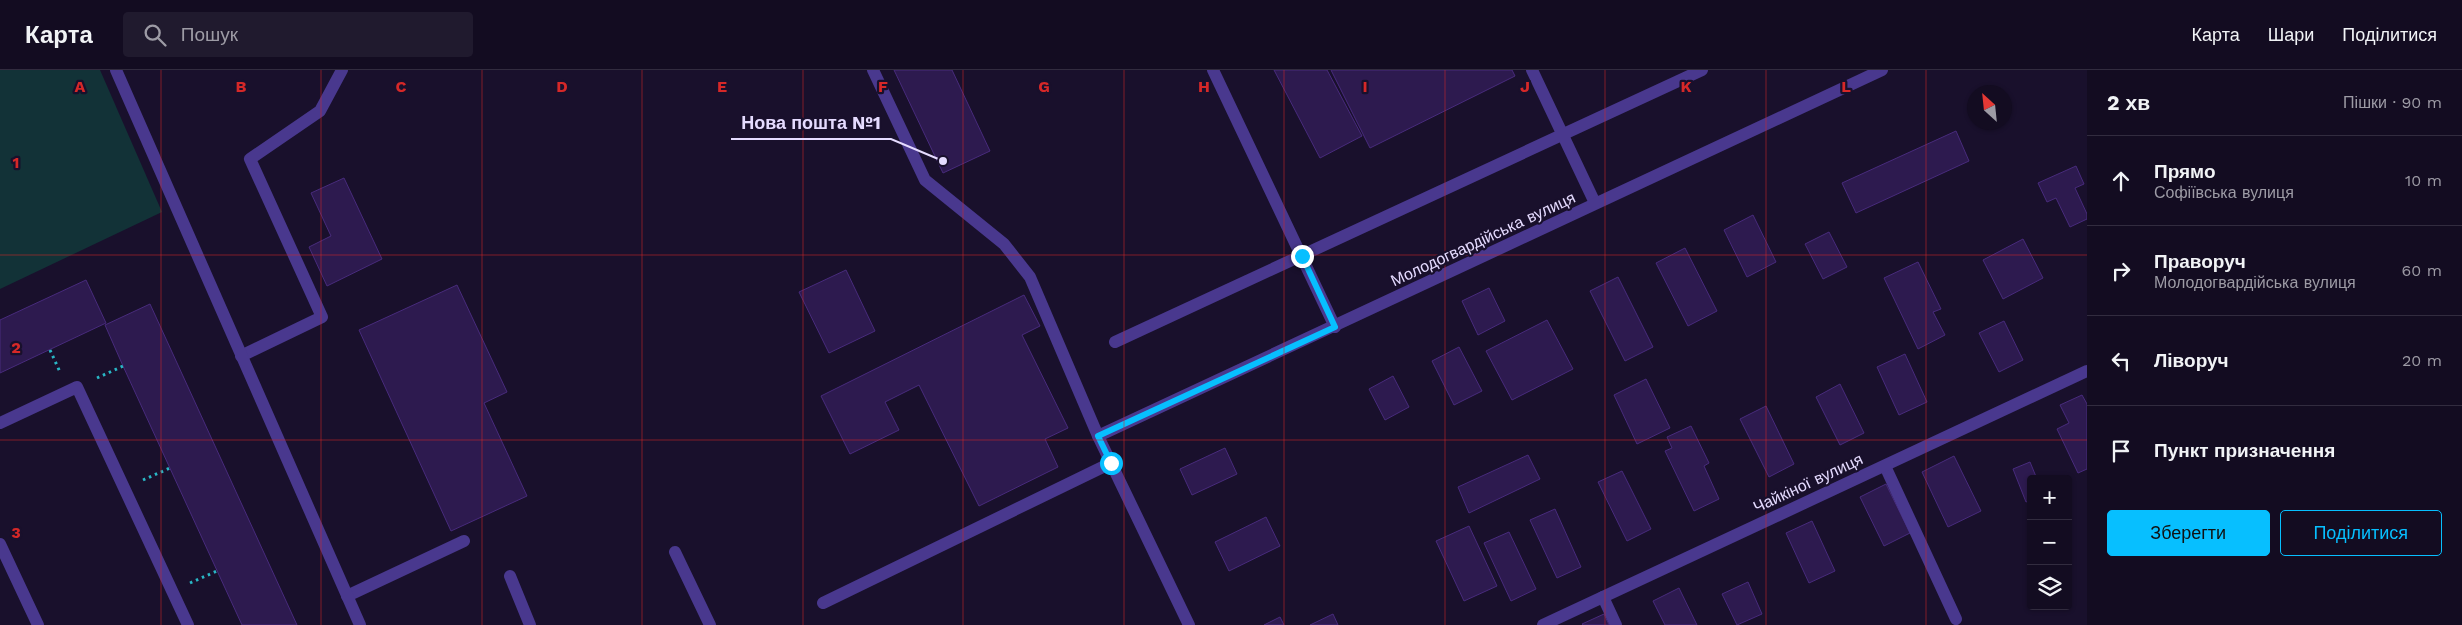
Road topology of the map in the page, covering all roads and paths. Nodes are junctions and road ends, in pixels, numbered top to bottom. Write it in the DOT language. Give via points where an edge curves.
graph roads {
  1 [pos="116,70"];
  2 [pos="342,70"];
  3 [pos="873,70"];
  4 [pos="1213,70"];
  5 [pos="1532,70"];
  6 [pos="1702,70"];
  7 [pos="1882,70"];
  8 [pos="1563,135"];
  9 [pos="1595,204"];
  10 [pos="1302,256"];
  11 [pos="1335,327"];
  12 [pos="1115,342"];
  13 [pos="241,356"];
  14 [pos="123,366"];
  15 [pos="2086,376"];
  16 [pos="77,387"];
  17 [pos="0,423"];
  18 [pos="1098,436"];
  19 [pos="1111,463"];
  20 [pos="1885,466"];
  21 [pos="170,468"];
  22 [pos="124,489"];
  23 [pos="464,542"];
  24 [pos="0,544"];
  25 [pos="675,552"];
  26 [pos="217,571"];
  27 [pos="510,576"];
  28 [pos="172,591"];
  29 [pos="347,596"];
  30 [pos="1603,597"];
  31 [pos="824,603"];
  32 [pos="1956,619"];
  33 [pos="38,625"];
  34 [pos="188,625"];
  35 [pos="360,625"];
  36 [pos="530,625"];
  37 [pos="710,625"];
  38 [pos="1189,625"];
  39 [pos="1543,625"];
  40 [pos="1616,625"];
  1 -- 13 [label="street"];
  2 -- 13 [label="street" via="320,112 250,159 322,317"];
  3 -- 18 [label="street" via="925,180 1004,244 1030,277"];
  4 -- 10 [label="street"];
  5 -- 8 [label="street"];
  6 -- 8 [label="street"];
  7 -- 9 [label="street, Молодогвардійська вулиця"];
  8 -- 9 [label="street"];
  8 -- 10 [label="street"];
  9 -- 11 [label="street, Молодогвардійська вулиця"];
  10 -- 11 [label="street"];
  10 -- 12 [label="street"];
  11 -- 18 [label="street, Молодогвардійська вулиця"];
  13 -- 29 [label="street"];
  14 -- 16 [label="path"];
  15 -- 20 [label="street, Чайкіної вулиця"];
  16 -- 17 [label="street"];
  16 -- 22 [label="street"];
  18 -- 19 [label="street"];
  19 -- 31 [label="street"];
  19 -- 38 [label="street"];
  20 -- 30 [label="street, Чайкіної вулиця"];
  20 -- 32 [label="street"];
  21 -- 22 [label="path"];
  22 -- 28 [label="street"];
  23 -- 29 [label="street"];
  24 -- 33 [label="street"];
  25 -- 37 [label="street"];
  26 -- 28 [label="path"];
  27 -- 36 [label="street"];
  28 -- 34 [label="street"];
  29 -- 35 [label="street"];
  30 -- 39 [label="street, Чайкіної вулиця"];
  30 -- 40 [label="street"];
}
